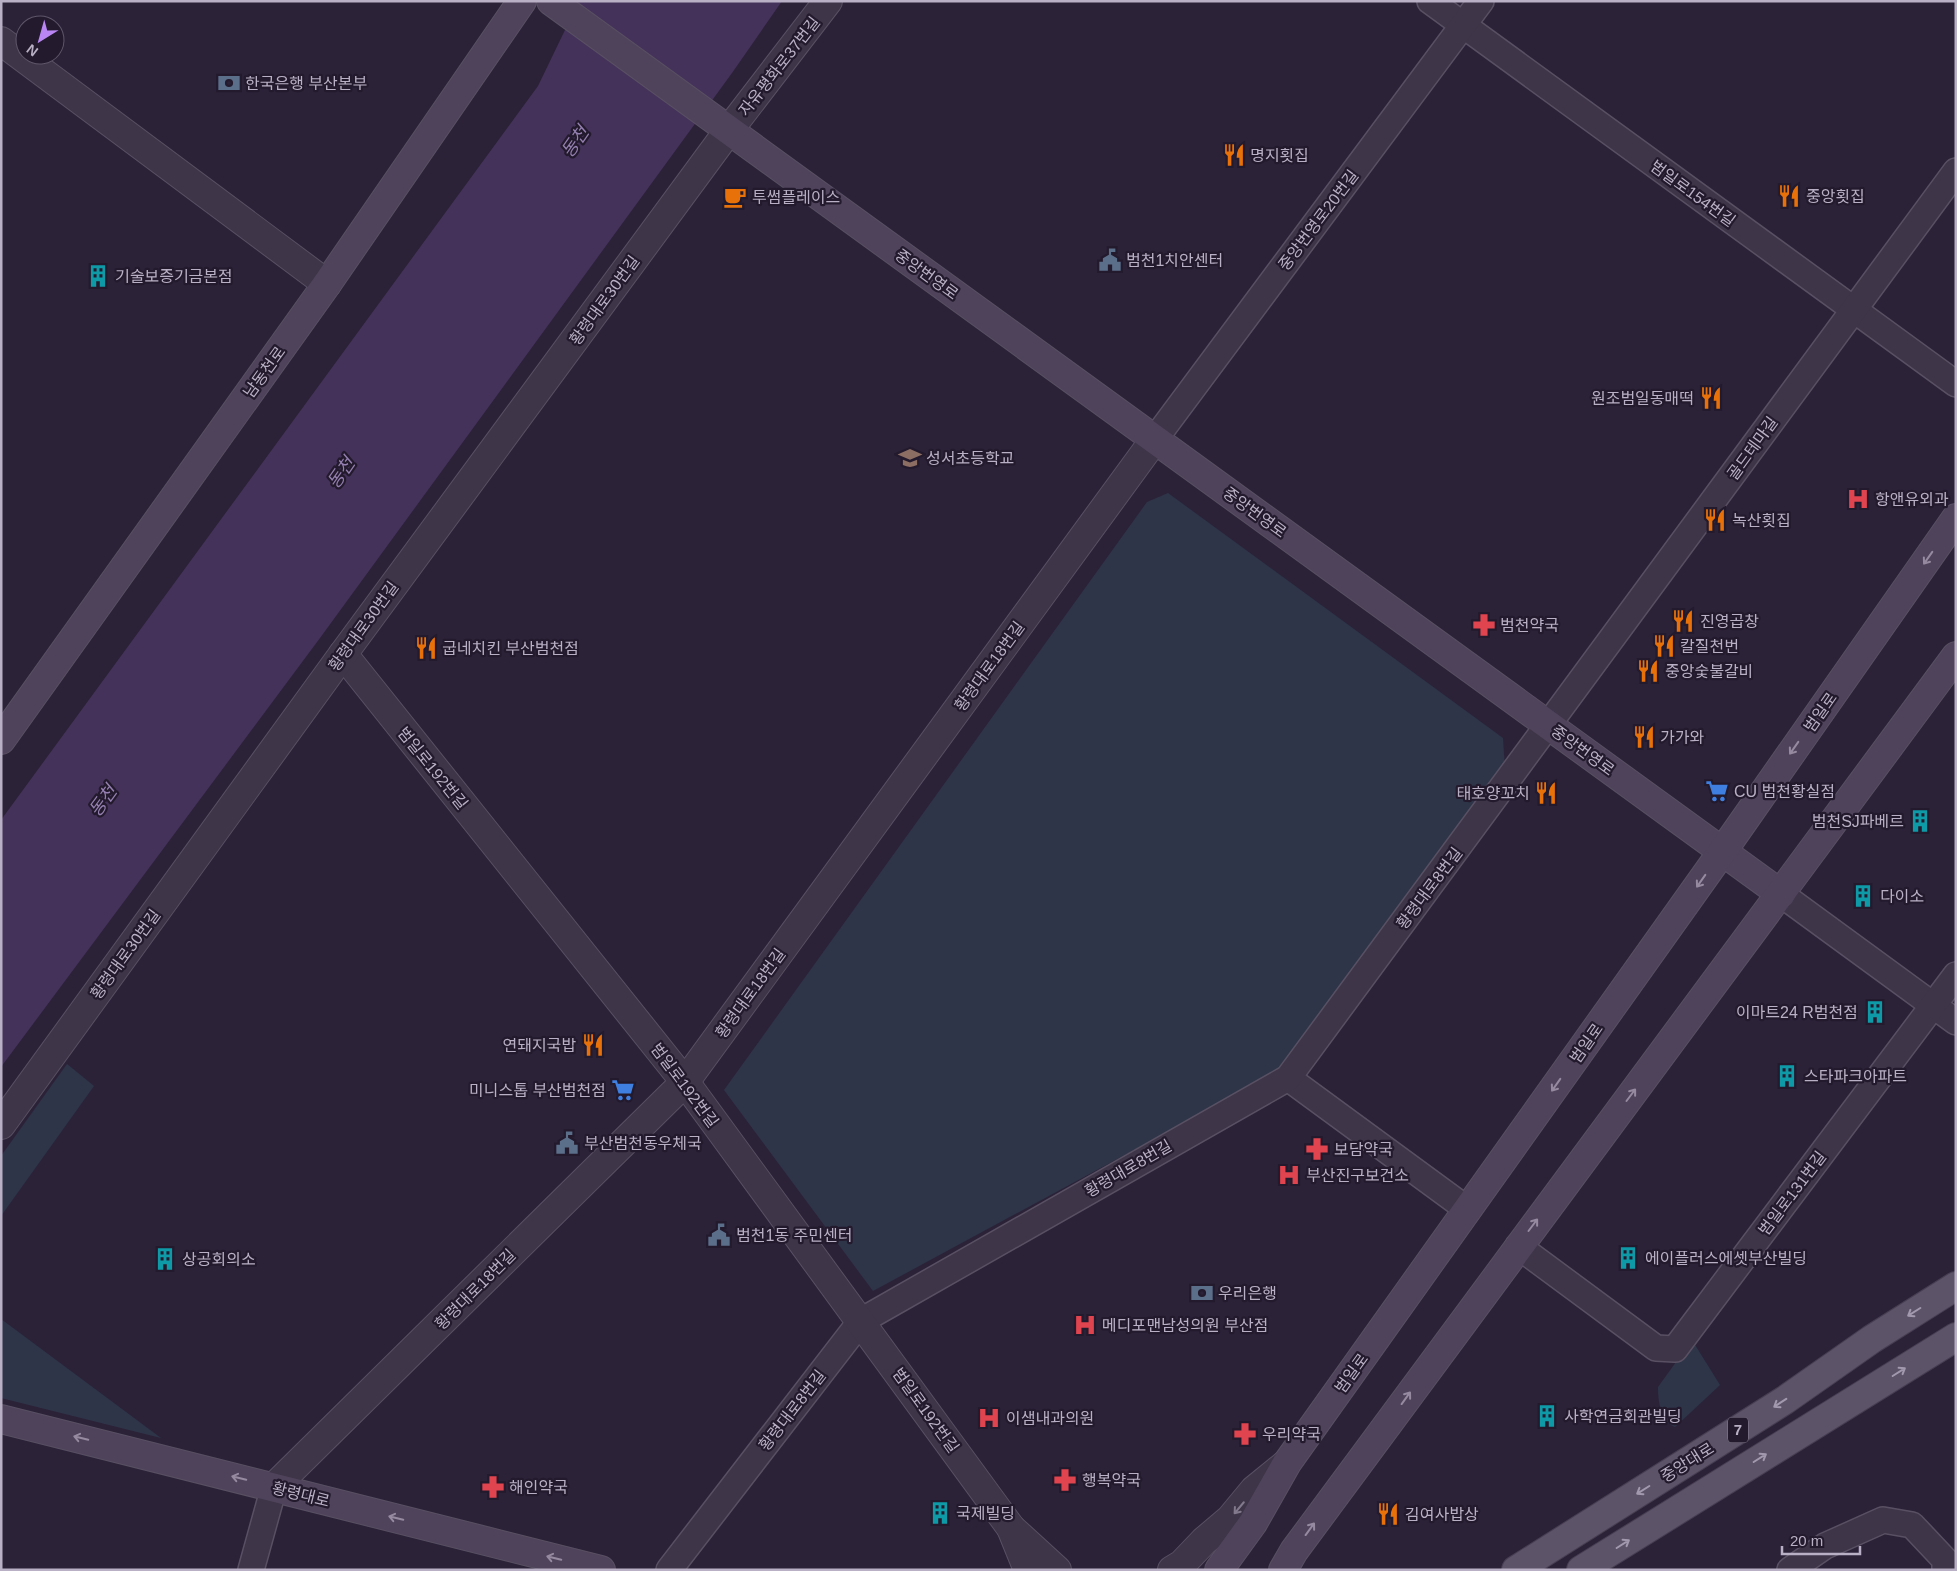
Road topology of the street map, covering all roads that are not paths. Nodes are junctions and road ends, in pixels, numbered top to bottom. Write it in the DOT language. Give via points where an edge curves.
graph roads {
  1 [pos="522,1"];
  2 [pos="828,1"];
  3 [pos="1430,1"];
  4 [pos="1481,1"];
  5 [pos="553,2"];
  6 [pos="1464,26"];
  7 [pos="1,41"];
  8 [pos="729,130"];
  9 [pos="1956,171"];
  10 [pos="327,284"];
  11 [pos="1854,310"];
  12 [pos="1956,384"];
  13 [pos="1155,439"];
  14 [pos="1956,518"];
  15 [pos="342,654"];
  16 [pos="1956,656"];
  17 [pos="1549,725"];
  18 [pos="1,740"];
  19 [pos="1722,852"];
  20 [pos="1781,894"];
  21 [pos="1956,975"];
  22 [pos="1934,1005"];
  23 [pos="1956,1022"];
  24 [pos="1288,1078"];
  25 [pos="685,1082"];
  26 [pos="1,1125"];
  27 [pos="1468,1210"];
  28 [pos="1518,1246"];
  29 [pos="1956,1286"];
  30 [pos="861,1321"];
  31 [pos="1956,1337"];
  32 [pos="1,1419"];
  33 [pos="1287,1463"];
  34 [pos="274,1487"];
  35 [pos="1011,1528"];
  36 [pos="1288,1563"];
  37 [pos="1177,1568"];
  38 [pos="251,1570"];
  39 [pos="601,1570"];
  40 [pos="669,1570"];
  41 [pos="1028,1570"];
  42 [pos="1057,1570"];
  43 [pos="1219,1570"];
  44 [pos="1516,1570"];
  45 [pos="1581,1570"];
  46 [pos="1790,1570"];
  47 [pos="1945,1570"];
  1 -- 10 [label="main road, 남동천로"];
  2 -- 8 [label="street, 자유평화로37번길"];
  3 -- 6 [label="street, 범일로154번길"];
  4 -- 6 [label="street, 중앙번영로20번길"];
  5 -- 8 [label="main road, 중앙번영로"];
  6 -- 11 [label="street, 범일로154번길"];
  6 -- 13 [label="street, 중앙번영로20번길"];
  7 -- 10 [label="street"];
  8 -- 13 [label="main road, 중앙번영로"];
  8 -- 15 [label="street, 황령대로30번길"];
  9 -- 11 [label="street, 골드테마길"];
  10 -- 18 [label="main road, 남동천로"];
  11 -- 12 [label="street, 범일로154번길"];
  11 -- 17 [label="street, 골드테마길"];
  13 -- 17 [label="main road, 중앙번영로"];
  13 -- 25 [label="street, 황령대로18번길"];
  14 -- 19 [label="main road, 범일로, one-way"];
  15 -- 25 [label="street, 범일로192번길"];
  15 -- 26 [label="street, 황령대로30번길"];
  16 -- 20 [label="main road"];
  17 -- 19 [label="main road, 중앙번영로"];
  17 -- 24 [label="street, 황령대로8번길"];
  19 -- 20 [label="main road, 중앙번영로"];
  19 -- 27 [label="main road, 범일로, one-way"];
  20 -- 22 [label="street"];
  28 -- 20 [label="main road, one-way"];
  21 -- 22 [label="street, 범일로131번길"];
  22 -- 23 [label="street"];
  22 -- 28 [label="street, 범일로131번길" via="1675,1348 1656,1348"];
  24 -- 27 [label="street"];
  24 -- 30 [label="street, 황령대로8번길"];
  25 -- 30 [label="street, 범일로192번길"];
  25 -- 34 [label="street, 황령대로18번길"];
  27 -- 33 [label="main road, 범일로"];
  36 -- 28 [label="main road, one-way"];
  29 -- 44 [label="main road, 중앙대로 / 7, one-way" via="1785,1400"];
  30 -- 35 [label="street, 범일로192번길"];
  30 -- 40 [label="street, 황령대로8번길"];
  45 -- 31 [label="main road, 7, one-way"];
  34 -- 32 [label="main road, 황령대로, one-way"];
  33 -- 37 [label="street, one-way" via="1254,1490 1230,1519"];
  33 -- 43 [label="main road, 범일로" via="1253,1523"];
  34 -- 38 [label="street"];
  39 -- 34 [label="main road, 황령대로, one-way"];
  35 -- 41 [label="street"];
  35 -- 42 [label="street"];
  46 -- 47 [label="street" via="1825,1546 1882,1520 1912,1525 1945,1560"];
}
